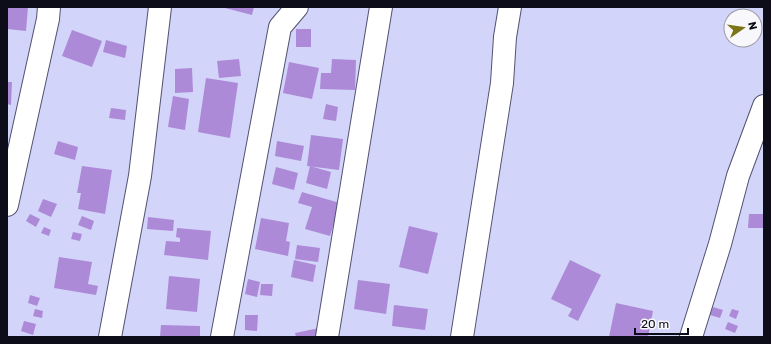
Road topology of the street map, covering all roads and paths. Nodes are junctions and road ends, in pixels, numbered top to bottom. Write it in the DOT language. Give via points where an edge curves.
graph roads {
  1 [pos="48,7"];
  2 [pos="160,7"];
  3 [pos="297,7"];
  4 [pos="381,7"];
  5 [pos="510,7"];
  6 [pos="764,106"];
  7 [pos="7,205"];
  8 [pos="110,337"];
  9 [pos="222,337"];
  10 [pos="327,337"];
  11 [pos="462,337"];
  12 [pos="691,337"];
  1 -- 7 [label="street" via="48,19"];
  2 -- 8 [label="street" via="140,176"];
  3 -- 9 [label="street" via="280,26"];
  4 -- 10 [label="street"];
  5 -- 11 [label="street" via="502,83"];
  6 -- 12 [label="street" via="738,176"];
}
